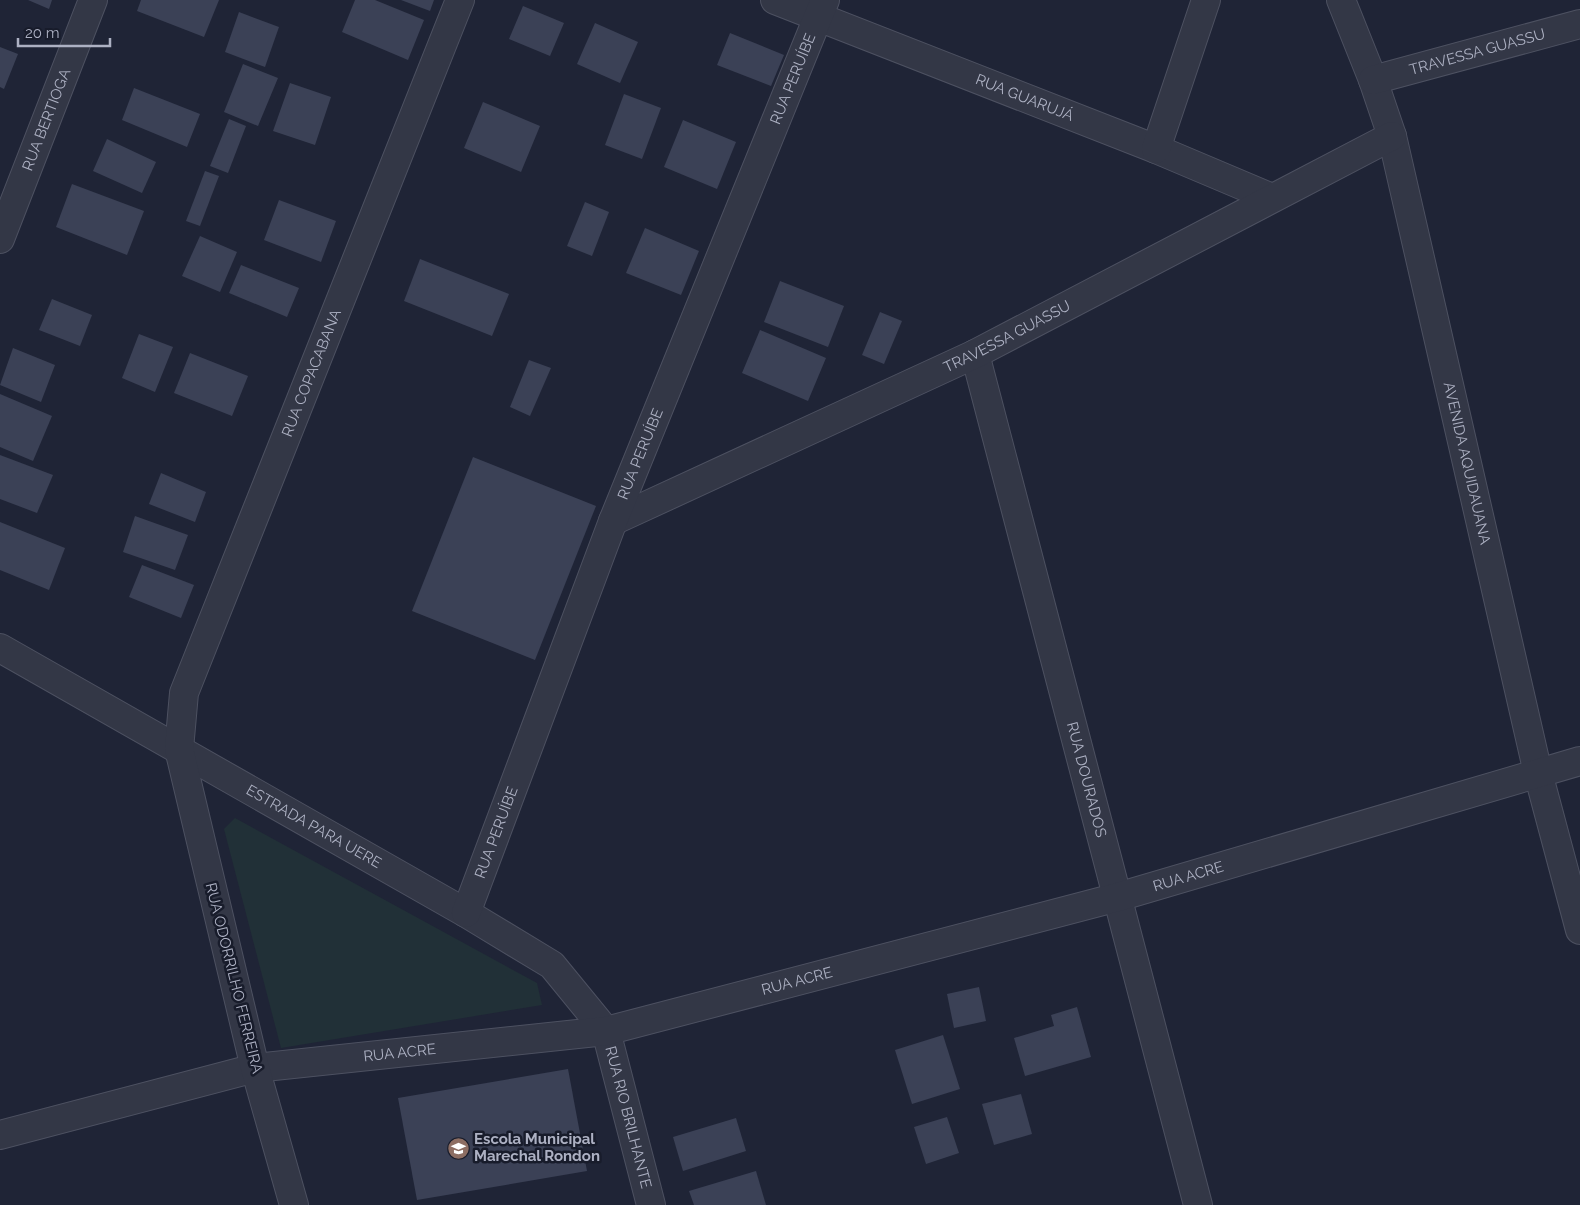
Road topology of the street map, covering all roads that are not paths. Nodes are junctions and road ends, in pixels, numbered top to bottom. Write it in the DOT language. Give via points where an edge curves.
graph roads {
  1 [pos="93,0"];
  2 [pos="460,0"];
  3 [pos="775,0"];
  4 [pos="1206,0"];
  5 [pos="1341,0"];
  6 [pos="822,8"];
  7 [pos="1580,24"];
  8 [pos="1373,80"];
  9 [pos="1392,136"];
  10 [pos="1156,149"];
  11 [pos="1272,198"];
  12 [pos="0,239"];
  13 [pos="975,354"];
  14 [pos="613,521"];
  15 [pos="0,648"];
  16 [pos="178,749"];
  17 [pos="1580,761"];
  18 [pos="1538,773"];
  19 [pos="1118,896"];
  20 [pos="466,913"];
  21 [pos="1580,930"];
  22 [pos="606,1031"];
  23 [pos="255,1068"];
  24 [pos="0,1135"];
  25 [pos="294,1205"];
  26 [pos="651,1205"];
  27 [pos="1198,1205"];
  1 -- 12 [label="street, RUA BERTIOGA"];
  2 -- 16 [label="street, RUA COPACABANA" via="184,693"];
  3 -- 6 [label="street, RUA GUARUJÁ"];
  4 -- 10 [label="street"];
  5 -- 8 [label="street, AVENIDA AQUIDAUANA"];
  6 -- 10 [label="street, RUA GUARUJÁ"];
  6 -- 14 [label="street, RUA PERUÍBE"];
  7 -- 8 [label="street, TRAVESSA GUASSU"];
  8 -- 9 [label="street, AVENIDA AQUIDAUANA"];
  9 -- 11 [label="street, TRAVESSA GUASSU"];
  9 -- 18 [label="street, AVENIDA AQUIDAUANA"];
  10 -- 11 [label="street, RUA GUARUJÁ"];
  11 -- 13 [label="street, TRAVESSA GUASSU"];
  13 -- 14 [label="street, TRAVESSA GUASSU"];
  13 -- 19 [label="street, RUA DOURADOS"];
  14 -- 20 [label="street, RUA PERUÍBE"];
  15 -- 16 [label="street, ESTRADA PARA UERE"];
  16 -- 20 [label="street, ESTRADA PARA UERE"];
  16 -- 23 [label="street, RUA ODORRILHO FERREIRA"];
  17 -- 18 [label="street, RUA ACRE"];
  18 -- 19 [label="street, RUA ACRE"];
  18 -- 21 [label="street, AVENIDA AQUIDAUANA"];
  19 -- 22 [label="street, RUA ACRE"];
  19 -- 27 [label="street, RUA DOURADOS"];
  20 -- 22 [label="street, ESTRADA PARA UERE" via="552,965"];
  22 -- 23 [label="street, RUA ACRE"];
  22 -- 26 [label="street, RUA RIO BRILHANTE"];
  23 -- 24 [label="street, RUA ACRE"];
  23 -- 25 [label="street, RUA ODORRILHO FERREIRA"];
}
